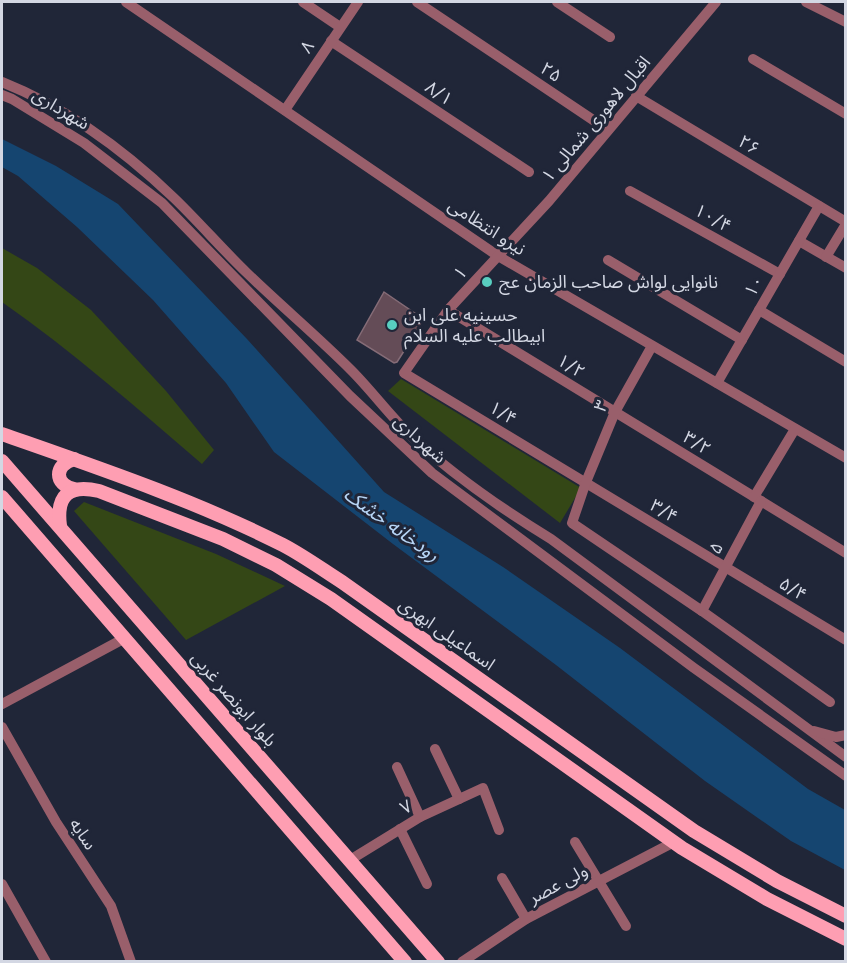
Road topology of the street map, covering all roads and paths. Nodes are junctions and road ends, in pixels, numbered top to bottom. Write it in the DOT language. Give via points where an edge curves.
graph roads {
  1 [pos="126,2"];
  2 [pos="303,2"];
  3 [pos="358,2"];
  4 [pos="417,2"];
  5 [pos="557,2"];
  6 [pos="716,2"];
  7 [pos="806,2"];
  8 [pos="846,21"];
  9 [pos="340,27"];
  10 [pos="610,37"];
  11 [pos="331,41"];
  12 [pos="753,59"];
  13 [pos="2,82"];
  14 [pos="2,95"];
  15 [pos="636,96"];
  16 [pos="285,110"];
  17 [pos="846,114"];
  18 [pos="608,130"];
  19 [pos="529,172"];
  20 [pos="630,190"];
  21 [pos="819,206"];
  22 [pos="846,223"];
  23 [pos="799,241"];
  24 [pos="498,256"];
  25 [pos="826,257"];
  26 [pos="608,260"];
  27 [pos="846,268"];
  28 [pos="780,274"];
  29 [pos="448,309"];
  30 [pos="759,310"];
  31 [pos="742,340"];
  32 [pos="652,346"];
  33 [pos="846,362"];
  34 [pos="404,373"];
  35 [pos="717,383"];
  36 [pos="615,412"];
  37 [pos="795,429"];
  38 [pos="2,434"];
  39 [pos="846,458"];
  40 [pos="74,459"];
  41 [pos="2,461"];
  42 [pos="586,482"];
  43 [pos="74,489"];
  44 [pos="2,497"];
  45 [pos="757,499"];
  46 [pos="60,526"];
  47 [pos="846,553"];
  48 [pos="724,567"];
  49 [pos="702,611"];
  50 [pos="125,638"];
  51 [pos="846,640"];
  52 [pos="830,702"];
  53 [pos="2,704"];
  54 [pos="2,727"];
  55 [pos="806,729"];
  56 [pos="846,735"];
  57 [pos="246,740"];
  58 [pos="435,749"];
  59 [pos="227,756"];
  60 [pos="846,757"];
  61 [pos="397,766"];
  62 [pos="846,776"];
  63 [pos="459,799"];
  64 [pos="420,817"];
  65 [pos="400,829"];
  66 [pos="499,830"];
  67 [pos="575,842"];
  68 [pos="674,842"];
  69 [pos="350,860"];
  70 [pos="502,878"];
  71 [pos="599,881"];
  72 [pos="2,884"];
  73 [pos="427,884"];
  74 [pos="5,898"];
  75 [pos="846,916"];
  76 [pos="526,919"];
  77 [pos="626,926"];
  78 [pos="846,939"];
  79 [pos="46,962"];
  80 [pos="131,962"];
  81 [pos="405,962"];
  82 [pos="438,962"];
  83 [pos="462,962"];
  1 -- 16 [label="street, نیرو انتظامی"];
  2 -- 9 [label="street"];
  3 -- 9 [label="street, ۸"];
  4 -- 18 [label="street, ۲۵"];
  5 -- 10 [label="street"];
  6 -- 15 [label="street, اقبال لاهوری شمالی ۱"];
  7 -- 8 [label="street"];
  9 -- 11 [label="street, ۸"];
  11 -- 16 [label="street, ۸"];
  11 -- 19 [label="street, ۸/۱"];
  12 -- 17 [label="street"];
  13 -- 55 [label="street, شهرداری" via="94,131 133,160 352,370 412,436 509,513 551,539"];
  14 -- 62 [label="street, شهرداری" via="84,143 162,203 350,396 432,473"];
  15 -- 18 [label="street, اقبال لاهوری شمالی ۱"];
  15 -- 21 [label="street, ۲۶"];
  16 -- 24 [label="street, نیرو انتظامی"];
  18 -- 24 [label="street, اقبال لاهوری شمالی ۱"];
  20 -- 28 [label="street, ۱۰/۴"];
  21 -- 22 [label="street, ۲۶"];
  21 -- 23 [label="street, ۱۰"];
  22 -- 25 [label="street"];
  23 -- 25 [label="street"];
  23 -- 28 [label="street, ۱۰"];
  24 -- 29 [label="street, ۱"];
  24 -- 32 [label="street, نیرو انتظامی"];
  25 -- 27 [label="street"];
  26 -- 31 [label="street"];
  28 -- 30 [label="street, ۱۰"];
  29 -- 34 [label="street, ۱"];
  29 -- 36 [label="street, ۱/۲"];
  30 -- 31 [label="street, ۱۰"];
  30 -- 33 [label="street"];
  31 -- 35 [label="street, ۱۰"];
  32 -- 35 [label="street, نیرو انتظامی"];
  32 -- 36 [label="street, ۳"];
  34 -- 42 [label="street, ۱/۴"];
  35 -- 37 [label="street, نیرو انتظامی"];
  36 -- 42 [label="street, ۳"];
  36 -- 45 [label="street, ۳/۲"];
  37 -- 39 [label="street, نیرو انتظامی"];
  37 -- 45 [label="street, ۵"];
  38 -- 40 [label="main road, اسماعیلی ابهری"];
  40 -- 43 [label="main road" via="66,461 59,474 61,482"];
  40 -- 75 [label="main road, اسماعیلی ابهری" via="231,520 286,547 342,582 694,831 777,881"];
  41 -- 46 [label="main road, بلوار ابونصر غربی"];
  42 -- 48 [label="street, ۳/۴"];
  42 -- 49 [label="street, ۳" via="572,523"];
  43 -- 46 [label="main road" via="63,498 58,511"];
  43 -- 68 [label="main road" via="99,491 223,539 276,565"];
  44 -- 50 [label="main road"];
  45 -- 47 [label="street, ۳/۲"];
  45 -- 48 [label="street, ۵"];
  46 -- 57 [label="main road, بلوار ابونصر غربی"];
  48 -- 49 [label="street, ۵"];
  48 -- 51 [label="street, ۵/۴"];
  49 -- 52 [label="street"];
  50 -- 53 [label="street"];
  50 -- 59 [label="main road"];
  54 -- 80 [label="street, سایه" via="56,822 111,906"];
  55 -- 56 [label="street" via="836,737"];
  55 -- 60 [label="street, شهرداری"];
  57 -- 59 [label="main road"];
  57 -- 69 [label="main road, بلوار ابونصر غربی"];
  58 -- 63 [label="street"];
  59 -- 81 [label="main road"];
  61 -- 64 [label="street"];
  63 -- 64 [label="street, ۷"];
  63 -- 66 [label="street, ۷" via="483,788"];
  64 -- 65 [label="street, ۷"];
  65 -- 69 [label="street, ۷"];
  65 -- 73 [label="street"];
  67 -- 71 [label="street"];
  68 -- 71 [label="street, ولی عصر"];
  68 -- 78 [label="main road" via="767,899"];
  69 -- 82 [label="main road, بلوار ابونصر غربی"];
  70 -- 76 [label="street"];
  71 -- 76 [label="street, ولی عصر"];
  71 -- 77 [label="street"];
  72 -- 74 [label="street"];
  74 -- 79 [label="street"];
  76 -- 83 [label="street, ولی عصر"];
}
